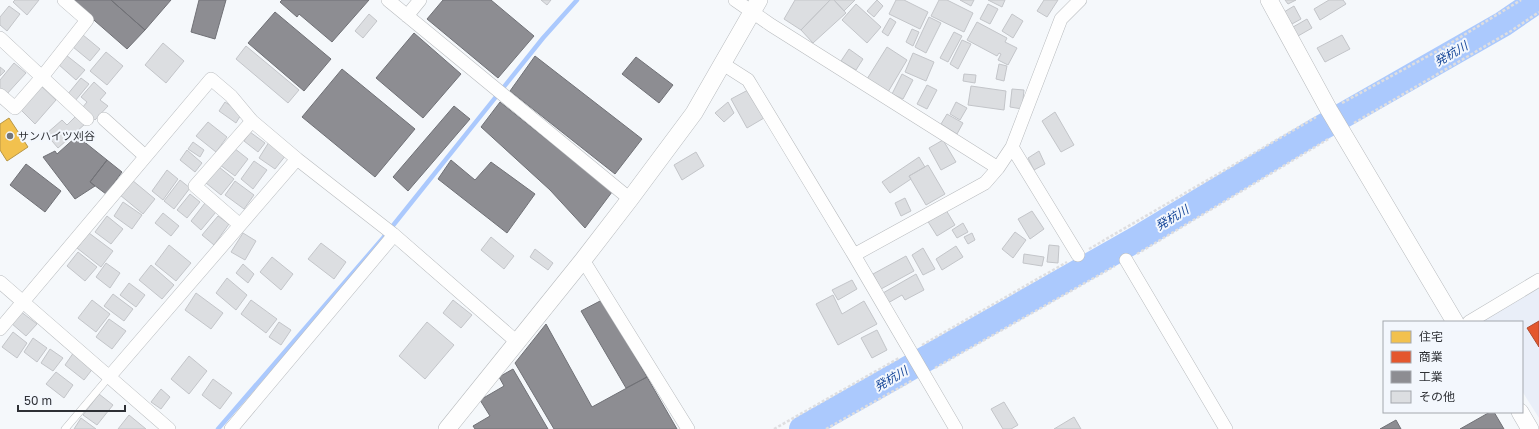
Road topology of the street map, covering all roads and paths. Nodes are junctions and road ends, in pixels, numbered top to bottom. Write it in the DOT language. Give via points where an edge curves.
graph roads {
  1 [pos="64,0"];
  2 [pos="388,0"];
  3 [pos="420,0"];
  4 [pos="735,0"];
  5 [pos="1080,0"];
  6 [pos="1269,0"];
  7 [pos="1521,0"];
  8 [pos="756,5"];
  9 [pos="1539,12"];
  10 [pos="406,16"];
  11 [pos="0,38"];
  12 [pos="723,64"];
  13 [pos="42,77"];
  14 [pos="0,95"];
  15 [pos="1329,110"];
  16 [pos="87,119"];
  17 [pos="104,119"];
  18 [pos="252,121"];
  19 [pos="1342,131"];
  20 [pos="1012,147"];
  21 [pos="145,156"];
  22 [pos="297,159"];
  23 [pos="998,168"];
  24 [pos="630,200"];
  25 [pos="240,225"];
  26 [pos="390,232"];
  27 [pos="854,255"];
  28 [pos="1078,255"];
  29 [pos="583,260"];
  30 [pos="1126,260"];
  31 [pos="1539,280"];
  32 [pos="0,282"];
  33 [pos="23,301"];
  34 [pos="1454,321"];
  35 [pos="1471,321"];
  36 [pos="0,328"];
  37 [pos="517,342"];
  38 [pos="910,351"];
  39 [pos="923,374"];
  40 [pos="109,377"];
  41 [pos="1521,413"];
  42 [pos="65,429"];
  43 [pos="169,429"];
  44 [pos="231,429"];
  45 [pos="447,429"];
  46 [pos="688,429"];
  47 [pos="774,429"];
  48 [pos="826,429"];
  49 [pos="956,429"];
  50 [pos="1226,429"];
  51 [pos="1530,429"];
  1 -- 13 [label="street" via="87,20"];
  2 -- 10 [label="street"];
  3 -- 10 [label="street"];
  4 -- 8 [label="street"];
  5 -- 20 [label="street" via="1061,19"];
  6 -- 15 [label="street"];
  7 -- 15 [label="path" via="1441,49"];
  8 -- 12 [label="street"];
  8 -- 23 [label="street" via="772,25"];
  9 -- 19 [label="path"];
  10 -- 24 [label="street"];
  11 -- 13 [label="street"];
  12 -- 24 [label="street" via="694,113"];
  12 -- 27 [label="street" via="748,80"];
  13 -- 14 [label="street" via="15,108"];
  13 -- 16 [label="street"];
  15 -- 19 [label="street"];
  15 -- 28 [label="path"];
  17 -- 21 [label="street"];
  18 -- 21 [label="street" via="231,96 211,79"];
  18 -- 22 [label="street"];
  18 -- 25 [label="street" via="195,186"];
  19 -- 34 [label="street"];
  20 -- 23 [label="street"];
  20 -- 28 [label="street"];
  21 -- 33 [label="street"];
  22 -- 25 [label="street"];
  22 -- 26 [label="street"];
  23 -- 27 [label="street" via="985,183"];
  24 -- 29 [label="street"];
  25 -- 40 [label="street"];
  26 -- 37 [label="street"];
  26 -- 44 [label="street"];
  27 -- 38 [label="street"];
  28 -- 38 [label="path"];
  29 -- 37 [label="street"];
  29 -- 46 [label="street"];
  30 -- 50 [label="street"];
  31 -- 35 [label="street"];
  32 -- 33 [label="street"];
  33 -- 36 [label="street"];
  33 -- 40 [label="street"];
  37 -- 45 [label="street"];
  38 -- 39 [label="street"];
  38 -- 47 [label="path"];
  39 -- 48 [label="path"];
  39 -- 49 [label="street"];
  40 -- 42 [label="lane"];
  40 -- 43 [label="street"];
  41 -- 51 [label="street"];
}
